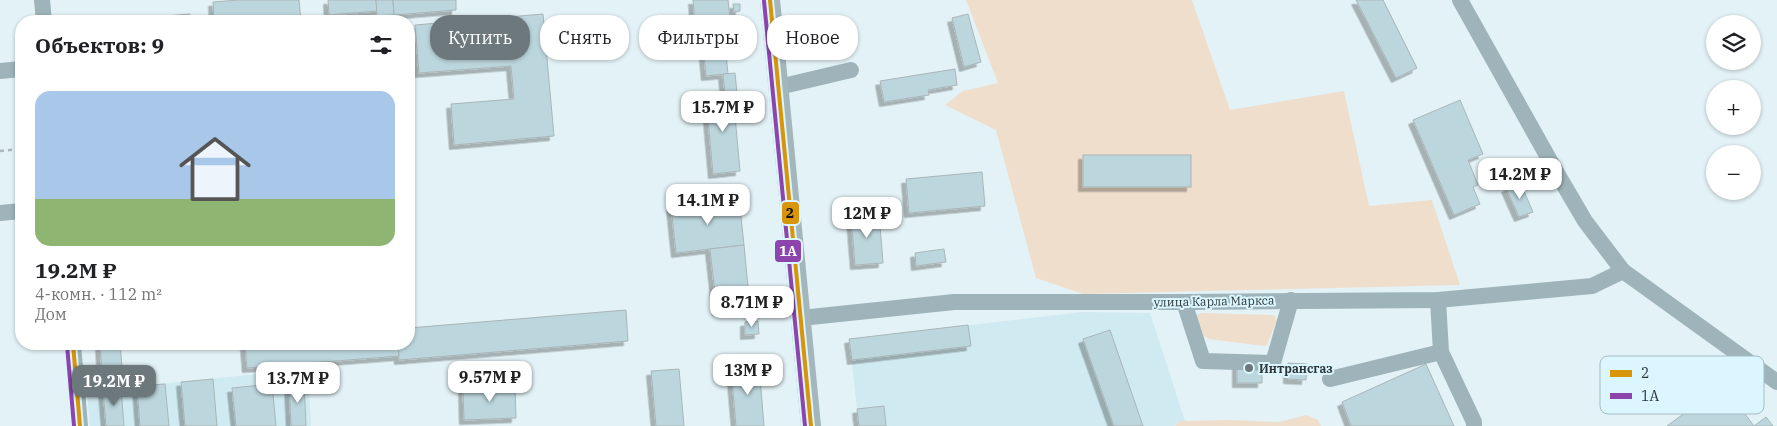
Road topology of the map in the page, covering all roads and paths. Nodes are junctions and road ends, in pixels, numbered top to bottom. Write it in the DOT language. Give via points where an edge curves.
graph roads {
  1 [pos="42,0"];
  2 [pos="770,0"];
  3 [pos="1460,0"];
  4 [pos="43,15"];
  5 [pos="15,69"];
  6 [pos="851,70"];
  7 [pos="0,71"];
  8 [pos="779,87"];
  9 [pos="15,150"];
  10 [pos="0,151"];
  11 [pos="15,211"];
  12 [pos="0,212"];
  13 [pos="1623,270"];
  14 [pos="1291,300"];
  15 [pos="1438,300"];
  16 [pos="1184,302"];
  17 [pos="801,318"];
  18 [pos="74,350"];
  19 [pos="1441,352"];
  20 [pos="1741,356"];
  21 [pos="1764,373"];
  22 [pos="1330,380"];
  23 [pos="1777,382"];
  24 [pos="80,426"];
  25 [pos="811,426"];
  26 [pos="1474,426"];
  1 -- 4 [label="street"];
  2 -- 8 [label="main road"];
  3 -- 13 [label="street" via="1585,221"];
  5 -- 7 [label="street"];
  6 -- 8 [label="street"];
  8 -- 17 [label="main road"];
  9 -- 10 [label="path"];
  11 -- 12 [label="street"];
  13 -- 15 [label="street, улица Карла Маркса" via="1592,286"];
  13 -- 20 [label="street"];
  14 -- 15 [label="street, улица Карла Маркса"];
  14 -- 16 [label="street, улица Карла Маркса"];
  14 -- 16 [label="street" via="1273,363 1203,361"];
  15 -- 19 [label="street"];
  16 -- 17 [label="street, улица Карла Маркса" via="954,302"];
  17 -- 25 [label="main road"];
  18 -- 24 [label="street"];
  19 -- 22 [label="street"];
  19 -- 26 [label="street"];
  21 -- 23 [label="street"];
}
